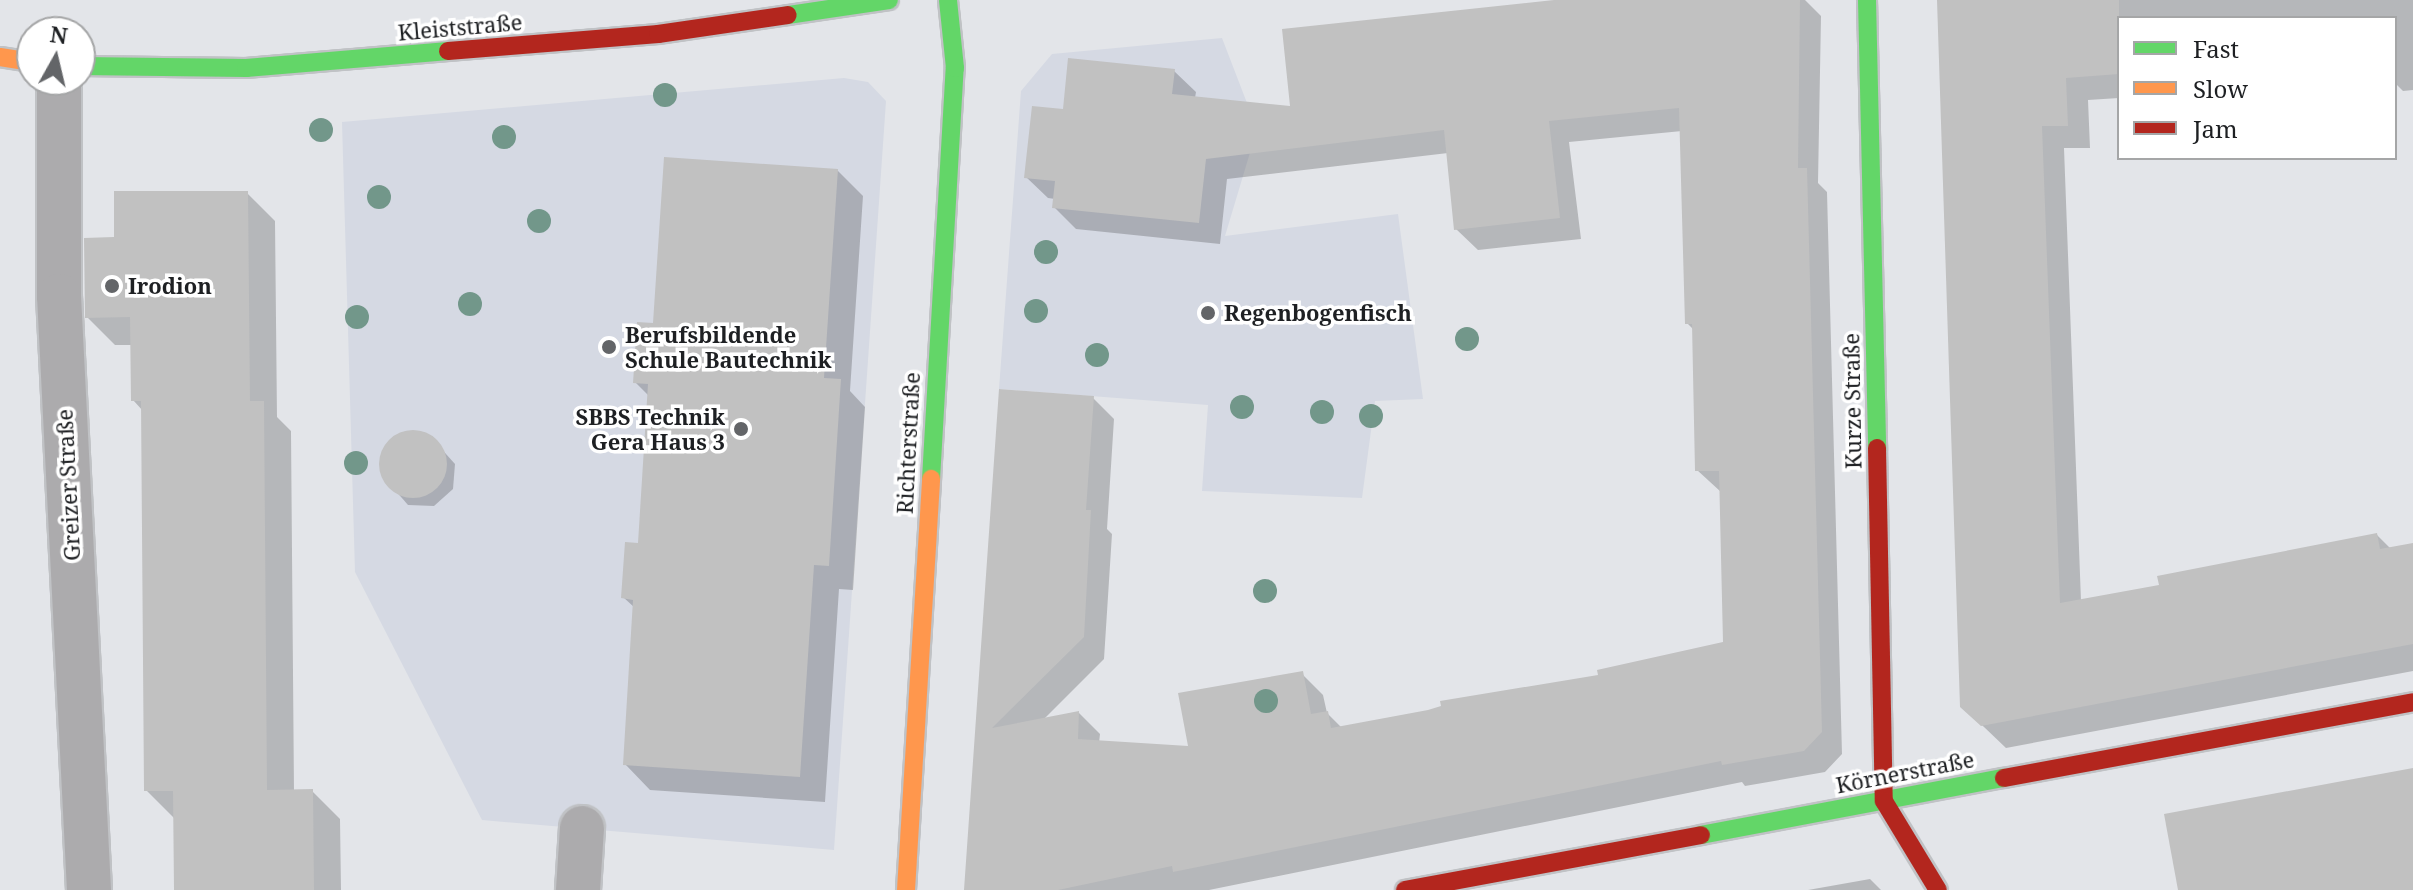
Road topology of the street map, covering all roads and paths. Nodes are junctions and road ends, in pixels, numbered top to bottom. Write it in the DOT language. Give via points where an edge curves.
graph roads {
  1 [pos="889,0"];
  2 [pos="948,0"];
  3 [pos="1867,0"];
  4 [pos="96,66"];
  5 [pos="59,96"];
  6 [pos="2413,702"];
  7 [pos="1884,801"];
  8 [pos="582,828"];
  9 [pos="89,890"];
  10 [pos="578,890"];
  11 [pos="906,890"];
  12 [pos="1405,890"];
  13 [pos="1938,890"];
  1 -- 4 [label="street, Kleiststraße" via="658,34 262,67"];
  2 -- 11 [label="street, Richterstraße" via="955,68"];
  3 -- 7 [label="street, Kurze Straße"];
  5 -- 9 [label="street, Greizer Straße" via="59,296"];
  6 -- 7 [label="street, Körnerstraße"];
  7 -- 12 [label="street, Körnerstraße"];
  7 -- 13 [label="street"];
  8 -- 10 [label="street"];
}
